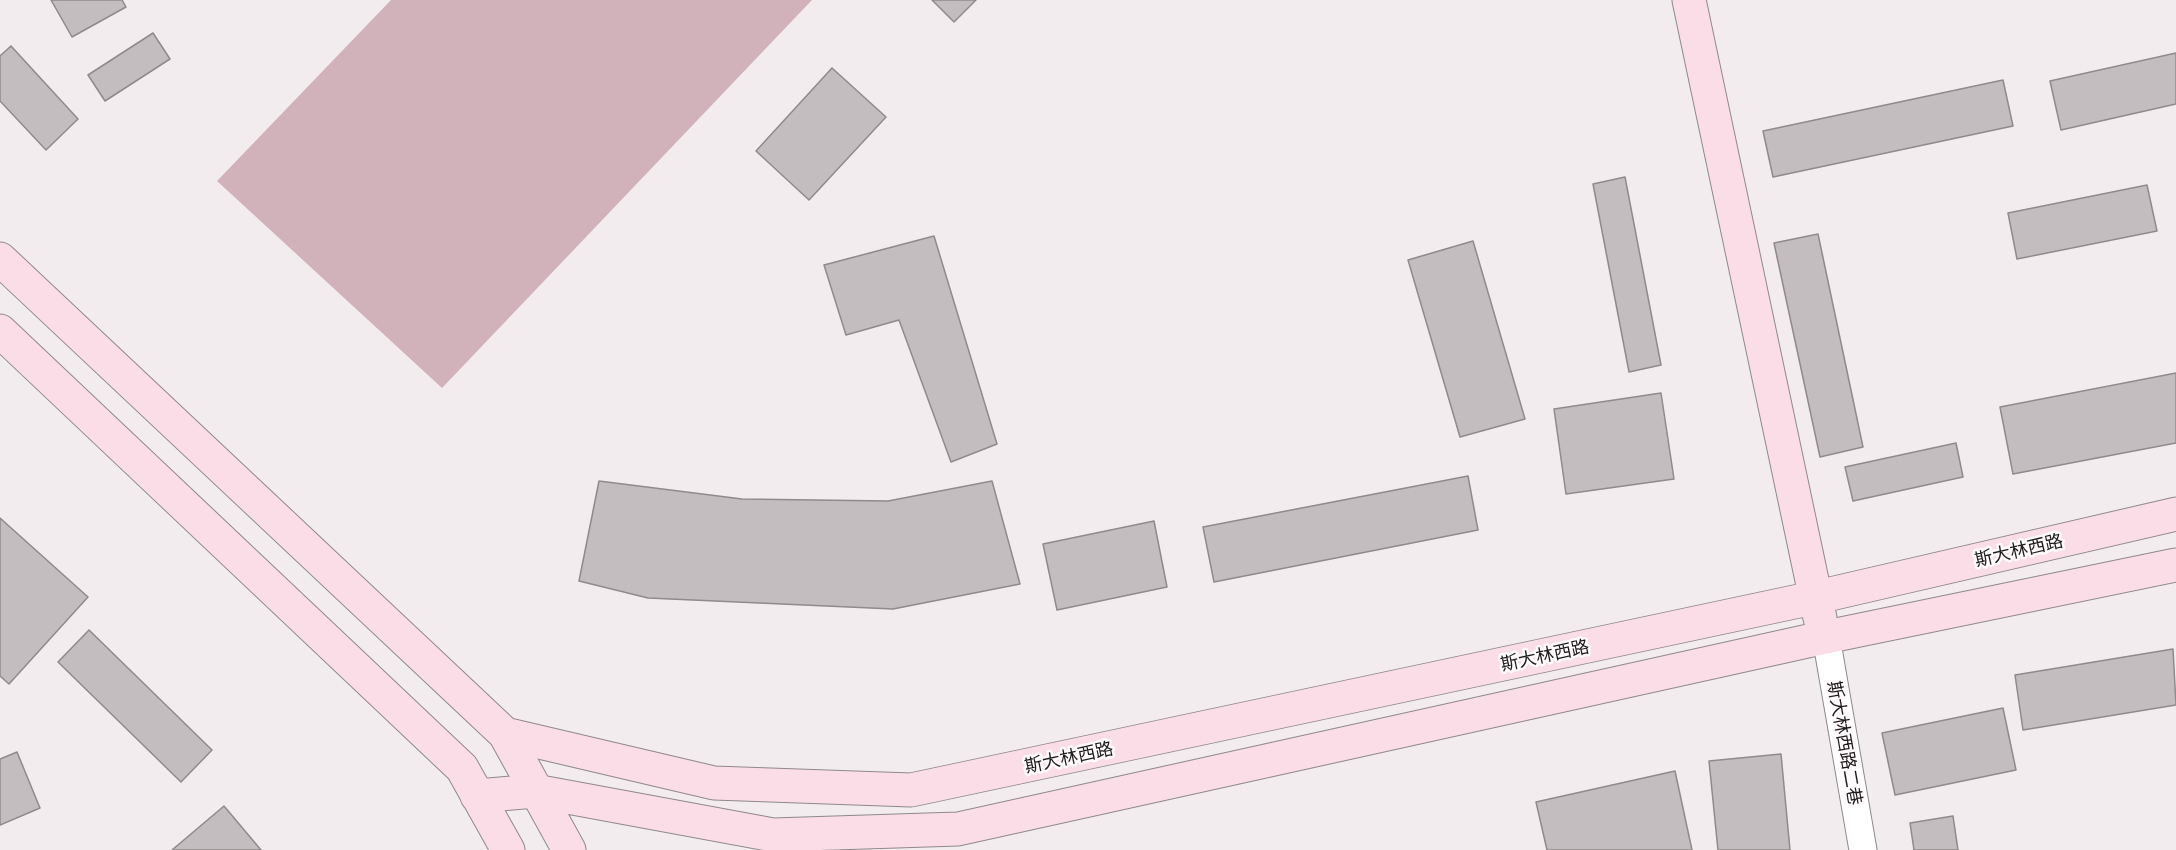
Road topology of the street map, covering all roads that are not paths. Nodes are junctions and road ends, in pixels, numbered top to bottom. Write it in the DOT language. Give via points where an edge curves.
graph roads {
  1 [pos="1689,0"];
  2 [pos="0,259"];
  3 [pos="0,331"];
  4 [pos="2176,514"];
  5 [pos="2176,565"];
  6 [pos="1813,598"];
  7 [pos="1826,637"];
  8 [pos="505,734"];
  9 [pos="911,790"];
  10 [pos="536,791"];
  11 [pos="477,796"];
  12 [pos="958,829"];
  13 [pos="822,842"];
  14 [pos="508,850"];
  15 [pos="569,850"];
  16 [pos="922,850"];
  17 [pos="1863,850"];
  1 -- 6 [label="main road"];
  2 -- 8 [label="main road"];
  3 -- 11 [label="main road" via="462,768"];
  4 -- 6 [label="main road, 斯大林西路"];
  5 -- 7 [label="main road"];
  6 -- 7 [label="main road"];
  6 -- 9 [label="main road, 斯大林西路"];
  7 -- 12 [label="main road"];
  7 -- 17 [label="street, 斯大林西路二巷"];
  8 -- 9 [label="main road" via="714,783"];
  8 -- 10 [label="main road"];
  9 -- 13 [label="main road"];
  10 -- 11 [label="main road"];
  10 -- 13 [label="main road"];
  10 -- 15 [label="main road"];
  11 -- 14 [label="main road"];
  12 -- 13 [label="main road"];
  12 -- 16 [label="main road"];
}
